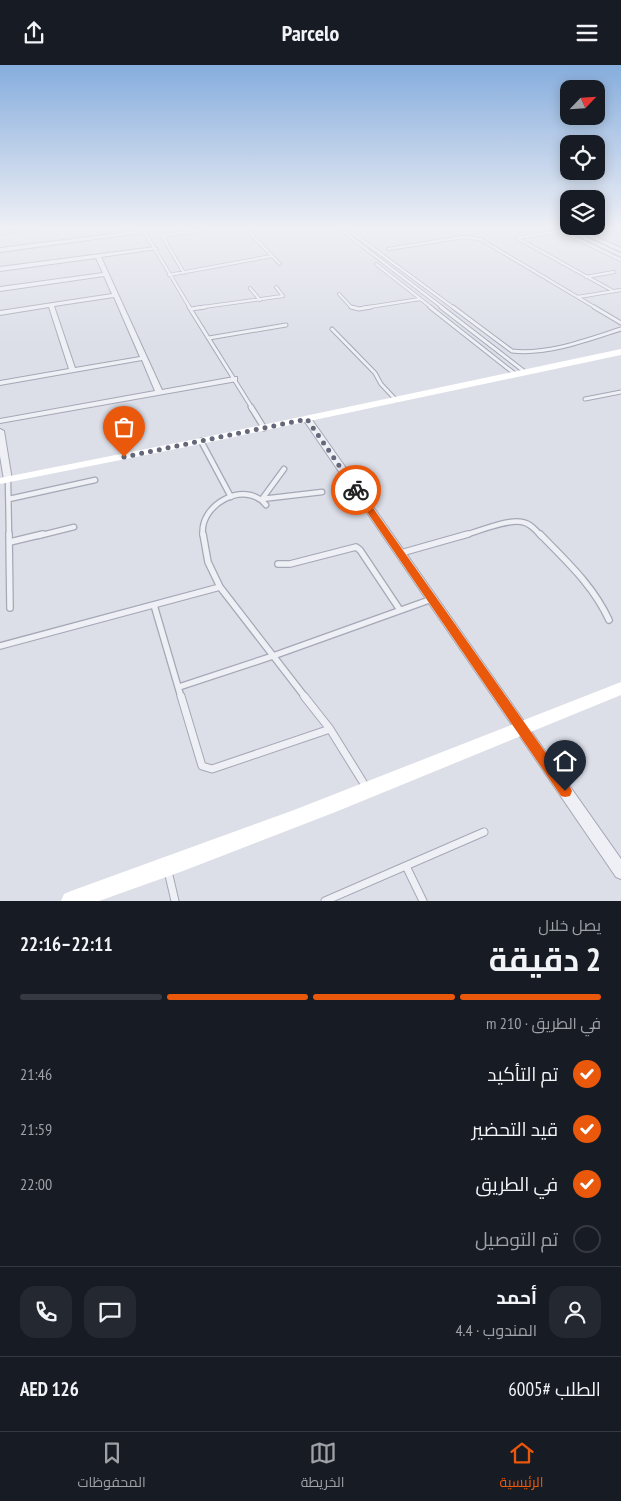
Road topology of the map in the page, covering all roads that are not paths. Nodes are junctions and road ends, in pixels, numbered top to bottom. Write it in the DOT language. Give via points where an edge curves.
graph roads {
  1 [pos="103,268"];
  2 [pos="165,268"];
  3 [pos="181,268"];
  4 [pos="210,268"];
  5 [pos="380,268"];
  6 [pos="389,268"];
  7 [pos="400,268"];
  8 [pos="528,268"];
  9 [pos="570,268"];
  10 [pos="614,272"];
  11 [pos="184,273"];
  12 [pos="106,274"];
  13 [pos="169,275"];
  14 [pos="586,277"];
  15 [pos="250,287"];
  16 [pos="276,287"];
  17 [pos="0,289"];
  18 [pos="621,290"];
  19 [pos="613,291"];
  20 [pos="339,294"];
  21 [pos="116,295"];
  22 [pos="578,297"];
  23 [pos="420,299"];
  24 [pos="260,300"];
  25 [pos="51,305"];
  26 [pos="191,309"];
  27 [pos="0,313"];
  28 [pos="621,323"];
  29 [pos="286,325"];
  30 [pos="332,329"];
  31 [pos="621,329"];
  32 [pos="209,338"];
  33 [pos="621,352"];
  34 [pos="144,358"];
  35 [pos="73,371"];
  36 [pos="520,373"];
  37 [pos="234,379"];
  38 [pos="0,383"];
  39 [pos="159,391"];
  40 [pos="621,392"];
  41 [pos="585,399"];
  42 [pos="396,400"];
  43 [pos="307,419"];
  44 [pos="0,421"];
  45 [pos="264,428"];
  46 [pos="0,431"];
  47 [pos="201,441"];
  48 [pos="284,469"];
  49 [pos="4,480"];
  50 [pos="95,480"];
  51 [pos="322,492"];
  52 [pos="231,497"];
  53 [pos="9,499"];
  54 [pos="262,499"];
  55 [pos="266,505"];
  56 [pos="74,527"];
  57 [pos="10,542"];
  58 [pos="400,554"];
  59 [pos="278,565"];
  60 [pos="220,587"];
  61 [pos="432,599"];
  62 [pos="154,605"];
  63 [pos="10,608"];
  64 [pos="400,610"];
  65 [pos="609,620"];
  66 [pos="0,646"];
  67 [pos="274,656"];
  68 [pos="179,687"];
  69 [pos="619,692"];
  70 [pos="521,727"];
  71 [pos="330,729"];
  72 [pos="368,791"];
  73 [pos="484,832"];
  74 [pos="406,866"];
  75 [pos="167,868"];
  76 [pos="621,872"];
  77 [pos="71,901"];
  78 [pos="175,901"];
  79 [pos="325,901"];
  80 [pos="423,901"];
  1 -- 12 [label="street"];
  2 -- 13 [label="lane"];
  3 -- 11 [label="lane"];
  4 -- 11 [label="lane"];
  5 -- 23 [label="lane"];
  6 -- 36 [label="lane"];
  7 -- 31 [label="lane" via="512,351 525,353 588,340"];
  8 -- 22 [label="lane"];
  9 -- 14 [label="lane"];
  10 -- 14 [label="lane"];
  11 -- 13 [label="lane"];
  12 -- 17 [label="street"];
  12 -- 21 [label="street"];
  13 -- 26 [label="lane"];
  14 -- 19 [label="lane"];
  15 -- 24 [label="lane"];
  16 -- 24 [label="lane" via="283,296"];
  18 -- 19 [label="lane"];
  19 -- 22 [label="lane"];
  20 -- 23 [label="lane" via="351,307 359,309"];
  21 -- 25 [label="street"];
  21 -- 34 [label="street"];
  22 -- 28 [label="lane"];
  23 -- 36 [label="lane"];
  24 -- 26 [label="lane"];
  25 -- 27 [label="street"];
  25 -- 35 [label="street"];
  26 -- 32 [label="lane"];
  29 -- 32 [label="lane"];
  30 -- 42 [label="lane"];
  32 -- 37 [label="lane"];
  33 -- 36 [label="street"];
  34 -- 35 [label="street"];
  34 -- 39 [label="street"];
  35 -- 38 [label="street"];
  36 -- 42 [label="street"];
  37 -- 39 [label="street"];
  37 -- 45 [label="lane"];
  39 -- 44 [label="street"];
  40 -- 41 [label="lane"];
  42 -- 43 [label="street"];
  43 -- 45 [label="street"];
  43 -- 58 [label="street"];
  45 -- 47 [label="street"];
  46 -- 49 [label="street"];
  47 -- 49 [label="street"];
  47 -- 52 [label="lane"];
  48 -- 54 [label="lane"];
  49 -- 53 [label="lane"];
  50 -- 53 [label="lane"];
  51 -- 54 [label="lane"];
  52 -- 54 [label="lane"];
  52 -- 60 [label="lane" via="215,505 202,527 208,562"];
  53 -- 57 [label="lane"];
  54 -- 55 [label="lane"];
  56 -- 57 [label="lane"];
  57 -- 63 [label="lane"];
  58 -- 61 [label="street"];
  58 -- 65 [label="lane" via="515,521 524,522 533,527 590,588 602,603"];
  59 -- 64 [label="lane" via="356,547"];
  60 -- 62 [label="lane"];
  60 -- 67 [label="lane"];
  61 -- 64 [label="lane"];
  61 -- 70 [label="street"];
  62 -- 66 [label="lane"];
  62 -- 68 [label="lane"];
  64 -- 67 [label="lane"];
  67 -- 68 [label="lane"];
  67 -- 71 [label="lane"];
  68 -- 71 [label="lane" via="200,764 208,769"];
  69 -- 70 [label="street"];
  70 -- 72 [label="street"];
  70 -- 76 [label="street"];
  71 -- 72 [label="lane"];
  72 -- 75 [label="street"];
  73 -- 74 [label="lane"];
  74 -- 79 [label="lane"];
  74 -- 80 [label="lane"];
  75 -- 77 [label="street"];
  75 -- 78 [label="lane"];
}
